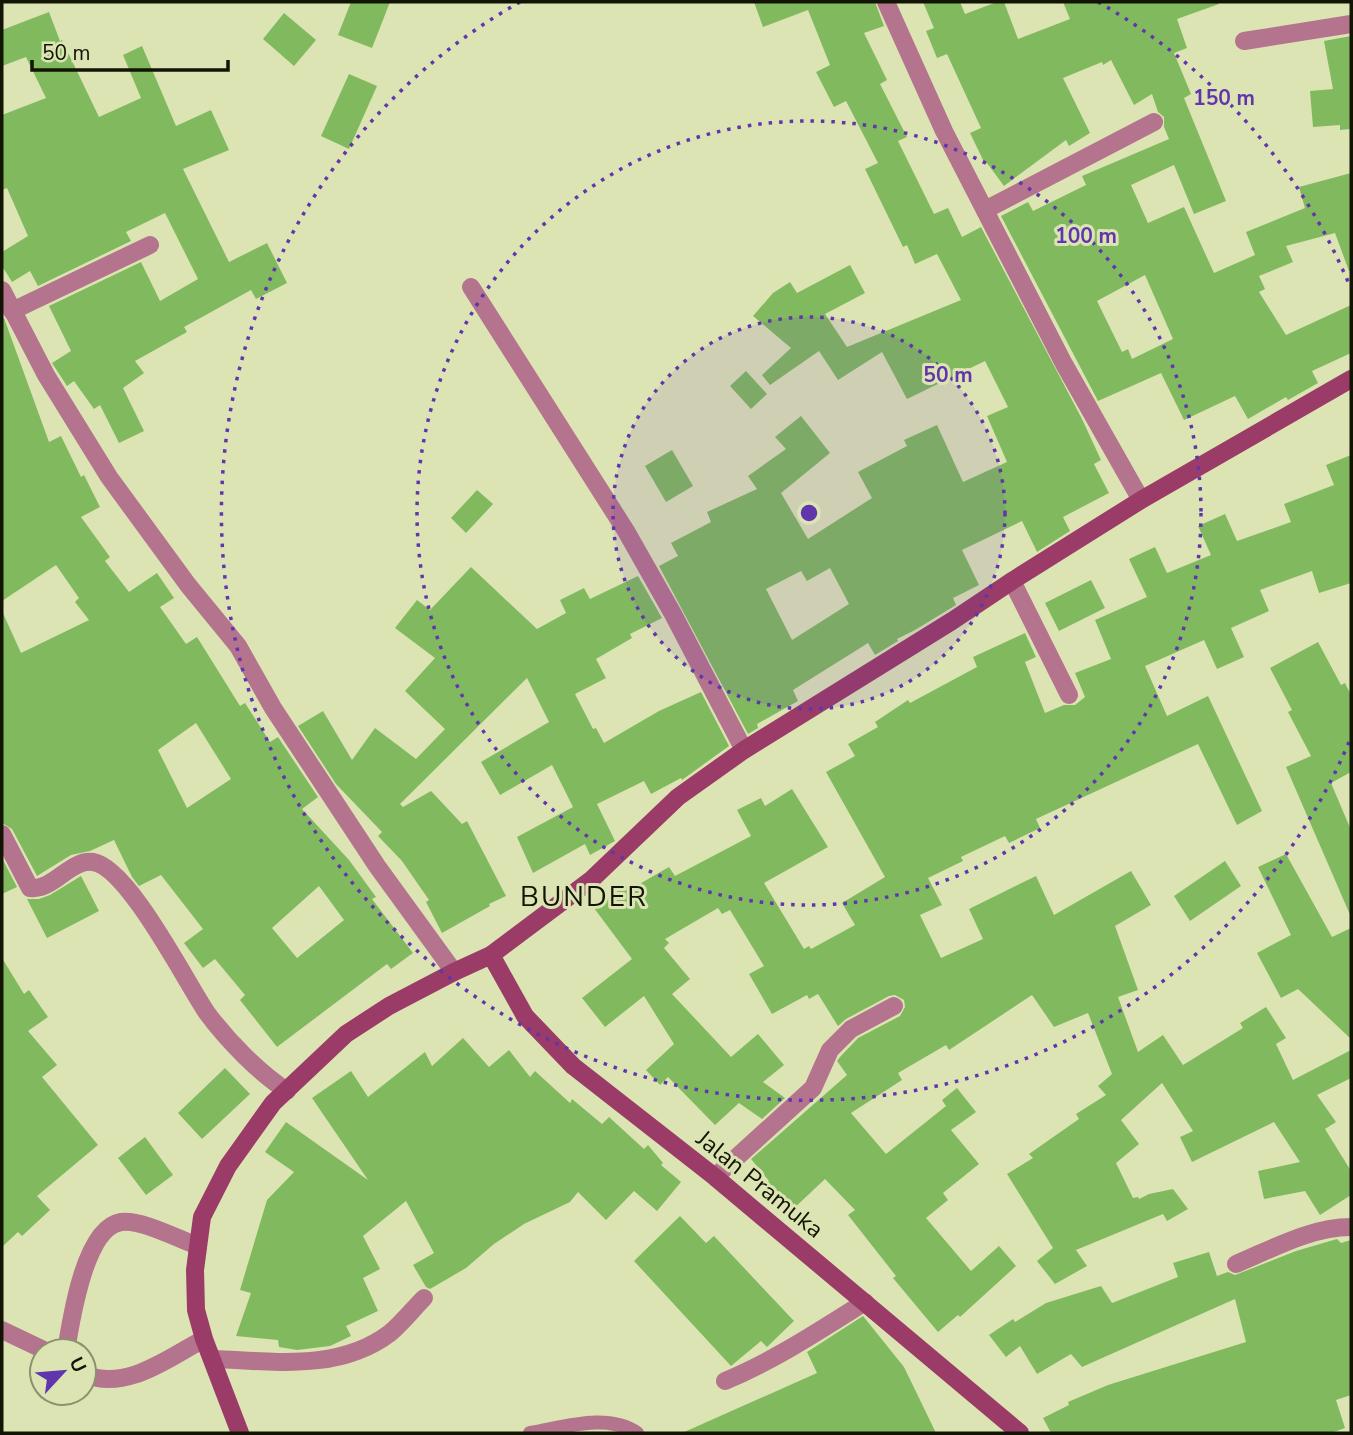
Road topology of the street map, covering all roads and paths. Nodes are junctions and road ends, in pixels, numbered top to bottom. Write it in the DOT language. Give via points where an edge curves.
graph roads {
  1 [pos="886,2"];
  2 [pos="1351,24"];
  3 [pos="1244,41"];
  4 [pos="1154,122"];
  5 [pos="985,211"];
  6 [pos="150,245"];
  7 [pos="471,287"];
  8 [pos="2,290"];
  9 [pos="12,311"];
  10 [pos="1351,379"];
  11 [pos="1141,500"];
  12 [pos="1013,580"];
  13 [pos="1069,695"];
  14 [pos="744,750"];
  15 [pos="2,834"];
  16 [pos="491,955"];
  17 [pos="454,972"];
  18 [pos="894,1006"];
  19 [pos="287,1091"];
  20 [pos="715,1177"];
  21 [pos="1351,1227"];
  22 [pos="198,1246"];
  23 [pos="1236,1264"];
  24 [pos="424,1298"];
  25 [pos="864,1302"];
  26 [pos="2,1331"];
  27 [pos="68,1337"];
  28 [pos="204,1339"];
  29 [pos="28,1343"];
  30 [pos="213,1359"];
  31 [pos="98,1378"];
  32 [pos="724,1381"];
  33 [pos="240,1433"];
  34 [pos="530,1433"];
  35 [pos="636,1433"];
  36 [pos="1020,1433"];
  1 -- 5 [label="street" via="943,131"];
  2 -- 3 [label="street"];
  4 -- 5 [label="street"];
  5 -- 11 [label="street"];
  6 -- 9 [label="street"];
  7 -- 14 [label="street" via="626,531"];
  8 -- 9 [label="street"];
  9 -- 17 [label="street" via="109,477 238,646 273,708 377,866"];
  10 -- 11 [label="street"];
  11 -- 12 [label="street"];
  12 -- 13 [label="street"];
  12 -- 14 [label="street"];
  14 -- 16 [label="street" via="678,797 591,880"];
  15 -- 19 [label="street" via="30,888 82,863 94,862 129,889 208,1015 264,1076"];
  16 -- 17 [label="street"];
  16 -- 20 [label="street, Jalan Pramuka" via="520,1008 573,1066"];
  17 -- 19 [label="street" via="346,1034"];
  18 -- 20 [label="street" via="848,1032 830,1050 813,1088"];
  19 -- 22 [label="street" via="273,1103 228,1166 202,1217"];
  20 -- 25 [label="street, Jalan Pramuka"];
  21 -- 23 [label="street" via="1310,1234"];
  22 -- 27 [label="street" via="149,1227 124,1222 112,1226 86,1260"];
  22 -- 28 [label="street" via="196,1310"];
  24 -- 30 [label="street" via="391,1332 369,1346 330,1360"];
  25 -- 32 [label="street" via="802,1342"];
  25 -- 36 [label="street, Jalan Pramuka"];
  26 -- 29 [label="street"];
  28 -- 30 [label="street"];
  28 -- 31 [label="street" via="131,1378"];
  30 -- 33 [label="street"];
  34 -- 35 [label="lane" via="602,1422"];
}
